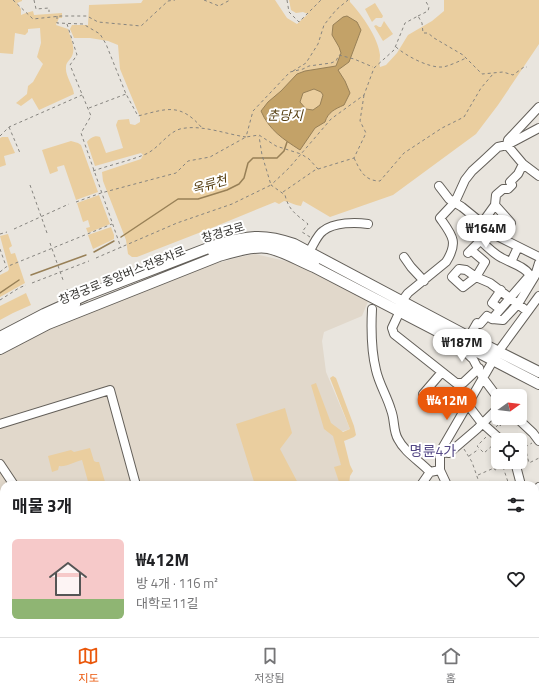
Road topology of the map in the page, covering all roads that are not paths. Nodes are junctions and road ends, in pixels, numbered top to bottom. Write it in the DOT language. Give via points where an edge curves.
graph roads {
  1 [pos="538,109"];
  2 [pos="539,128"];
  3 [pos="507,145"];
  4 [pos="523,164"];
  5 [pos="539,176"];
  6 [pos="439,186"];
  7 [pos="455,202"];
  8 [pos="495,206"];
  9 [pos="482,223"];
  10 [pos="511,223"];
  11 [pos="368,224"];
  12 [pos="491,230"];
  13 [pos="499,237"];
  14 [pos="480,240"];
  15 [pos="518,247"];
  16 [pos="490,250"];
  17 [pos="310,252"];
  18 [pos="404,257"];
  19 [pos="539,257"];
  20 [pos="511,262"];
  21 [pos="539,263"];
  22 [pos="532,275"];
  23 [pos="476,276"];
  24 [pos="424,281"];
  25 [pos="501,290"];
  26 [pos="539,296"];
  27 [pos="510,297"];
  28 [pos="402,301"];
  29 [pos="518,304"];
  30 [pos="501,307"];
  31 [pos="372,309"];
  32 [pos="400,311"];
  33 [pos="528,311"];
  34 [pos="511,312"];
  35 [pos="432,318"];
  36 [pos="492,319"];
  37 [pos="0,337"];
  38 [pos="470,338"];
  39 [pos="454,340"];
  40 [pos="0,343"];
  41 [pos="0,349"];
  42 [pos="498,352"];
  43 [pos="492,361"];
  44 [pos="479,368"];
  45 [pos="442,372"];
  46 [pos="539,372"];
  47 [pos="483,378"];
  48 [pos="539,384"];
  49 [pos="491,389"];
  50 [pos="423,394"];
  51 [pos="468,404"];
  52 [pos="491,415"];
  53 [pos="483,423"];
  54 [pos="0,424"];
  55 [pos="524,425"];
  56 [pos="493,433"];
  57 [pos="538,440"];
  58 [pos="440,452"];
  59 [pos="0,464"];
  60 [pos="514,469"];
  61 [pos="440,470"];
  62 [pos="430,472"];
  63 [pos="11,481"];
  64 [pos="135,481"];
  65 [pos="424,481"];
  66 [pos="445,481"];
  67 [pos="519,481"];
  1 -- 3 [label="street" via="508,140"];
  2 -- 3 [label="street"];
  3 -- 4 [label="street"];
  3 -- 7 [label="street" via="498,147 472,171 464,180"];
  4 -- 5 [label="street"];
  4 -- 8 [label="street" via="510,182 512,185 496,195"];
  6 -- 7 [label="street" via="449,199"];
  7 -- 9 [label="street"];
  7 -- 24 [label="street" via="440,218 449,231 454,247 446,262"];
  8 -- 9 [label="street"];
  8 -- 10 [label="street"];
  9 -- 12 [label="street"];
  11 -- 17 [label="street" via="349,222 329,227 322,231"];
  12 -- 13 [label="street"];
  12 -- 14 [label="street"];
  13 -- 15 [label="street"];
  13 -- 16 [label="street"];
  14 -- 16 [label="street"];
  14 -- 23 [label="street" via="470,252 485,262"];
  15 -- 19 [label="street"];
  15 -- 20 [label="street"];
  16 -- 20 [label="street"];
  17 -- 28 [label="main road, 창경궁로"];
  17 -- 37 [label="main road, 창경궁로" via="270,237 235,239 86,295"];
  18 -- 24 [label="street"];
  20 -- 22 [label="street"];
  21 -- 22 [label="street"];
  22 -- 27 [label="street"];
  22 -- 29 [label="street"];
  23 -- 23 [label="street" via="459,269 452,277 463,287"];
  23 -- 25 [label="street"];
  24 -- 28 [label="street"];
  25 -- 27 [label="street"];
  25 -- 30 [label="street" via="492,303"];
  26 -- 33 [label="street"];
  27 -- 29 [label="street"];
  27 -- 30 [label="street"];
  28 -- 35 [label="main road, 창경궁로"];
  29 -- 33 [label="street"];
  29 -- 34 [label="street"];
  30 -- 34 [label="street"];
  30 -- 36 [label="street"];
  31 -- 62 [label="street" via="372,348 376,371 391,409 398,440"];
  32 -- 39 [label="main road, 창경궁로"];
  32 -- 41 [label="main road, 창경궁로" via="314,267 277,251 260,248 219,256 48,324"];
  32 -- 45 [label="street" via="392,328 394,334"];
  33 -- 42 [label="street"];
  34 -- 36 [label="street" via="503,320"];
  35 -- 38 [label="main road, 창경궁로"];
  35 -- 40 [label="street, 창경궁로 중앙버스전용차로" via="294,250 280,244 260,241 217,250 102,294"];
  36 -- 38 [label="street" via="487,316 480,324 477,323"];
  38 -- 42 [label="main road, 창경궁로"];
  39 -- 43 [label="main road, 창경궁로"];
  39 -- 44 [label="street"];
  42 -- 43 [label="street"];
  42 -- 46 [label="main road, 창경궁로"];
  43 -- 47 [label="street"];
  43 -- 48 [label="main road, 창경궁로"];
  44 -- 45 [label="street" via="463,383 456,383"];
  44 -- 47 [label="street"];
  45 -- 50 [label="street"];
  47 -- 49 [label="street"];
  47 -- 51 [label="street"];
  51 -- 53 [label="street"];
  51 -- 58 [label="street"];
  52 -- 53 [label="street"];
  53 -- 56 [label="street"];
  53 -- 58 [label="street" via="450,453"];
  54 -- 64 [label="street" via="110,390"];
  55 -- 57 [label="street"];
  58 -- 61 [label="street"];
  59 -- 63 [label="street"];
  60 -- 67 [label="street"];
  61 -- 62 [label="street"];
  61 -- 66 [label="street"];
  62 -- 65 [label="street"];
}
